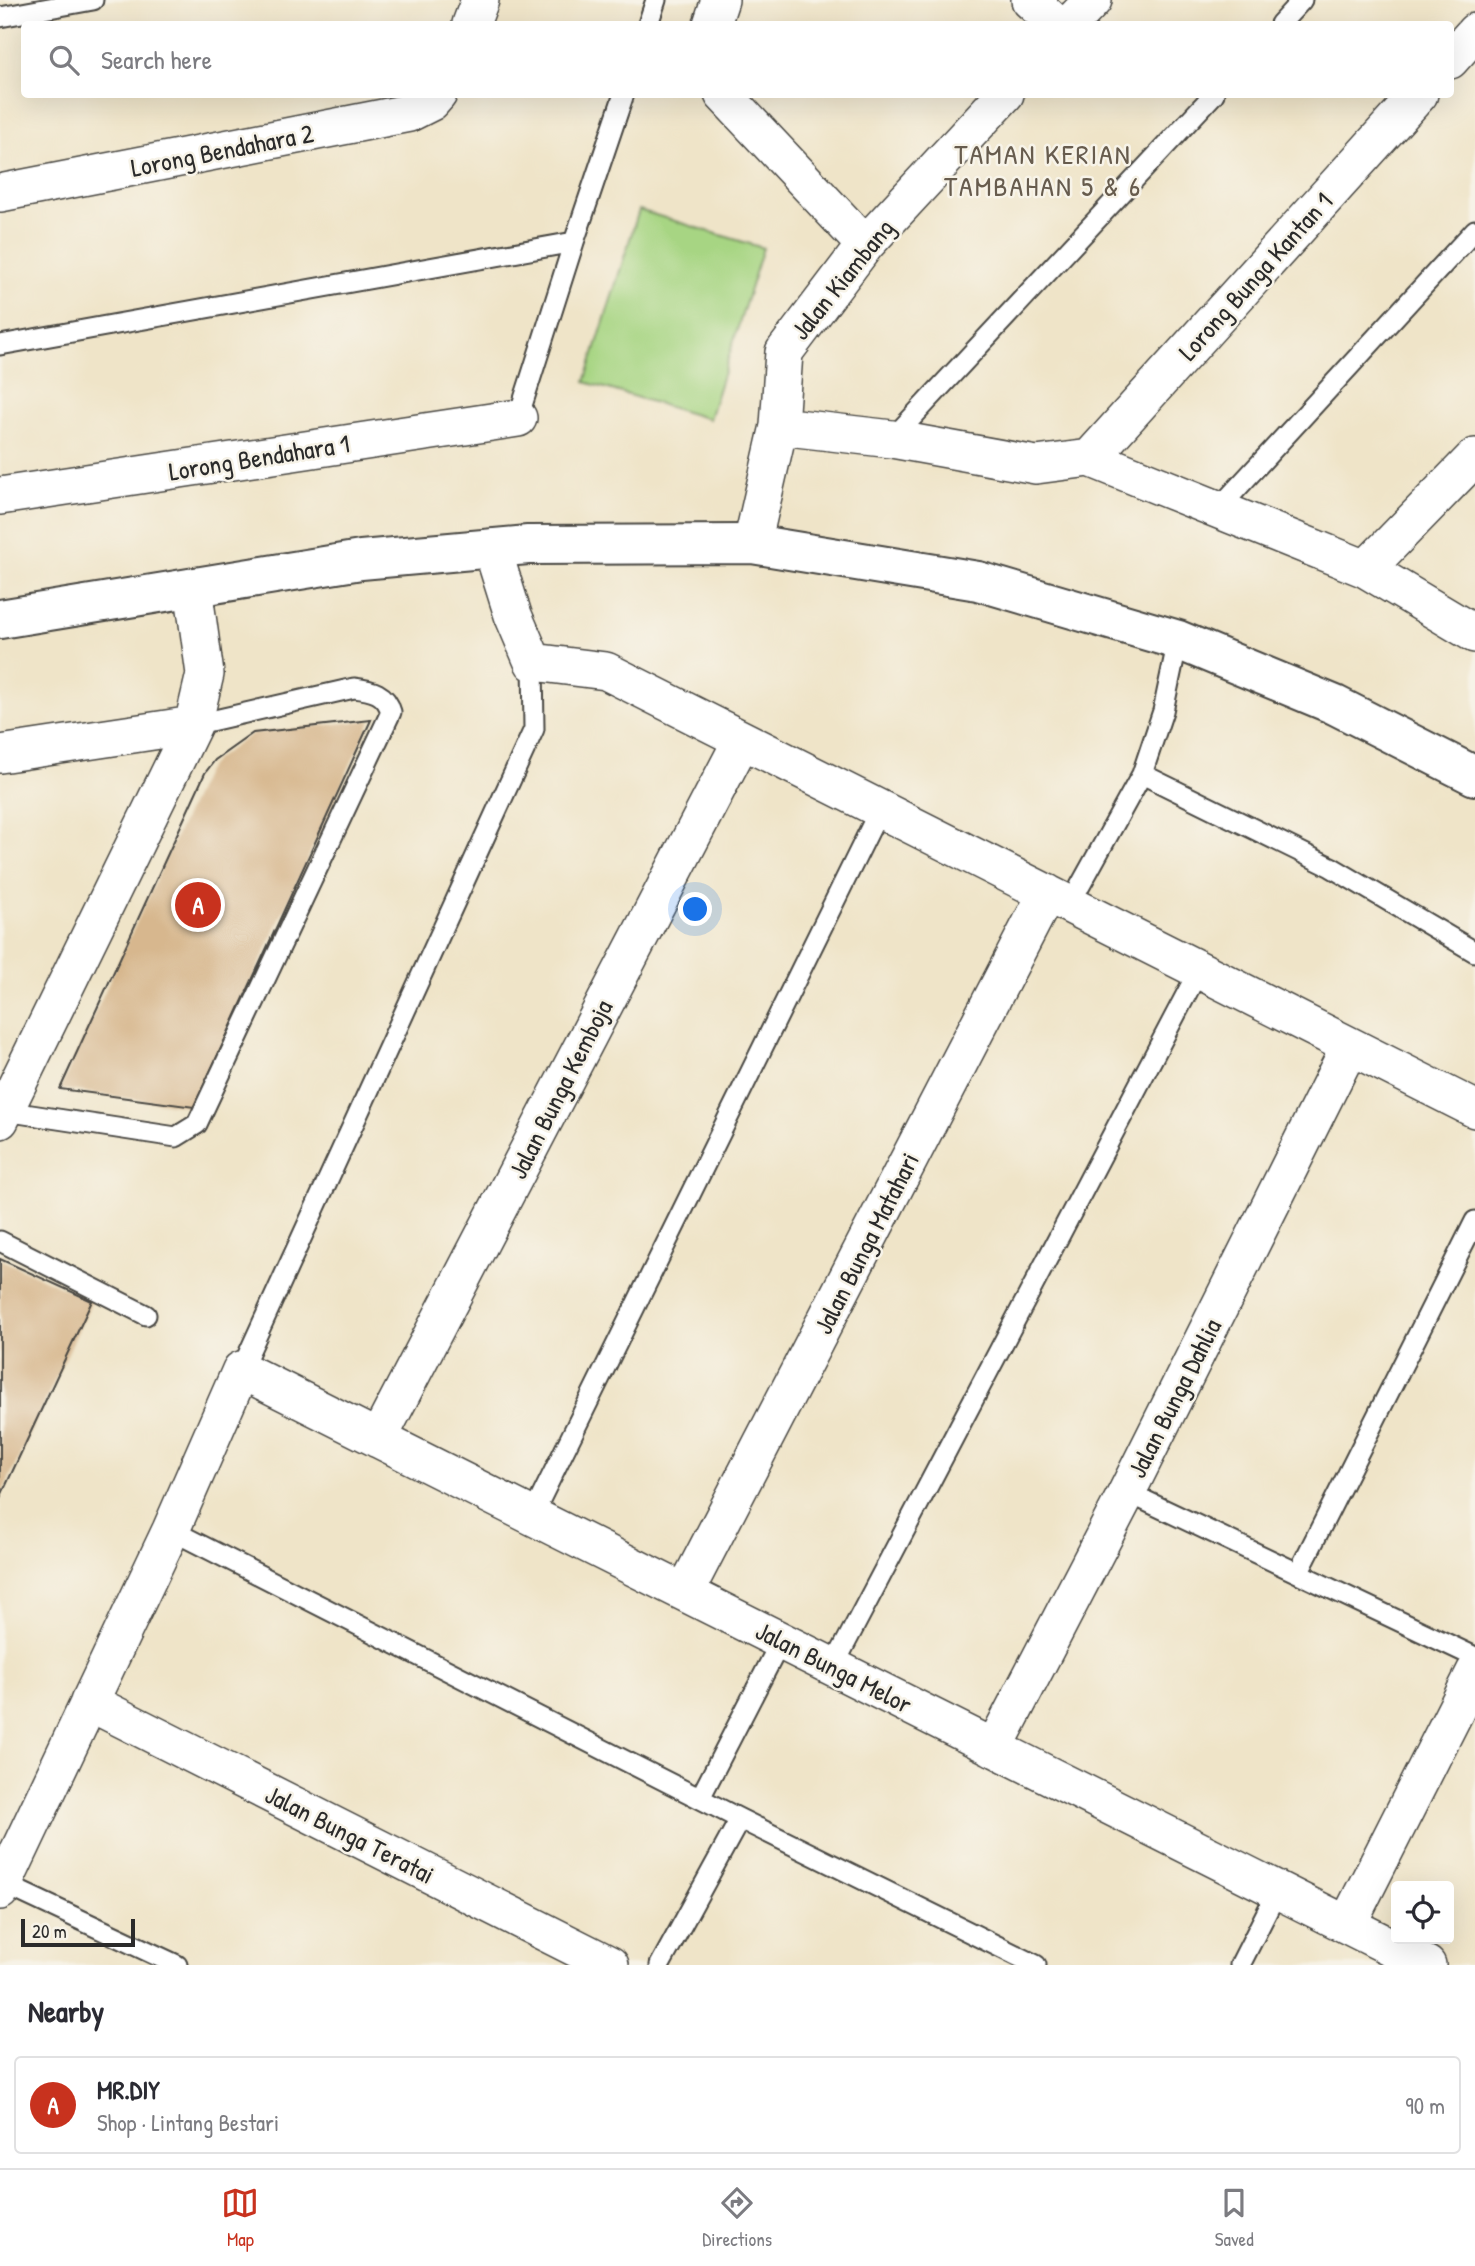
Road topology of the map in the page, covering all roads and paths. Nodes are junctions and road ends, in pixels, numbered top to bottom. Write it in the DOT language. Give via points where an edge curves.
graph roads {
  1 [pos="93,0"];
  2 [pos="480,0"];
  3 [pos="656,0"];
  4 [pos="720,0"];
  5 [pos="1030,0"];
  6 [pos="1093,0"];
  7 [pos="1303,0"];
  8 [pos="0,18"];
  9 [pos="472,21"];
  10 [pos="649,21"];
  11 [pos="713,21"];
  12 [pos="1053,21"];
  13 [pos="1073,21"];
  14 [pos="1283,21"];
  15 [pos="1475,33"];
  16 [pos="1454,57"];
  17 [pos="435,98"];
  18 [pos="623,98"];
  19 [pos="727,98"];
  20 [pos="1001,98"];
  21 [pos="1210,98"];
  22 [pos="1415,98"];
  23 [pos="0,193"];
  24 [pos="1475,230"];
  25 [pos="574,242"];
  26 [pos="865,246"];
  27 [pos="0,345"];
  28 [pos="518,418"];
  29 [pos="779,426"];
  30 [pos="892,439"];
  31 [pos="1475,457"];
  32 [pos="1090,458"];
  33 [pos="0,496"];
  34 [pos="1218,509"];
  35 [pos="752,544"];
  36 [pos="492,548"];
  37 [pos="1366,569"];
  38 [pos="193,587"];
  39 [pos="0,619"];
  40 [pos="1475,634"];
  41 [pos="1178,640"];
  42 [pos="533,662"];
  43 [pos="193,725"];
  44 [pos="742,740"];
  45 [pos="0,754"];
  46 [pos="1142,774"];
  47 [pos="1475,776"];
  48 [pos="880,809"];
  49 [pos="1063,890"];
  50 [pos="1475,952"];
  51 [pos="1199,970"];
  52 [pos="1350,1046"];
  53 [pos="1475,1109"];
  54 [pos="2,1114"];
  55 [pos="1475,1221"];
  56 [pos="0,1241"];
  57 [pos="146,1315"];
  58 [pos="241,1370"];
  59 [pos="378,1439"];
  60 [pos="1127,1492"];
  61 [pos="531,1516"];
  62 [pos="171,1530"];
  63 [pos="1298,1573"];
  64 [pos="685,1592"];
  65 [pos="781,1641"];
  66 [pos="1475,1657"];
  67 [pos="833,1667"];
  68 [pos="1475,1672"];
  69 [pos="89,1702"];
  70 [pos="994,1748"];
  71 [pos="700,1798"];
  72 [pos="740,1819"];
  73 [pos="2,1887"];
  74 [pos="1278,1890"];
  75 [pos="1347,1925"];
  76 [pos="177,1965"];
  77 [pos="610,1965"];
  78 [pos="660,1965"];
  79 [pos="1036,1965"];
  80 [pos="1240,1965"];
  81 [pos="1427,1965"];
  1 -- 8 [label="lane"];
  2 -- 9 [label="street"];
  3 -- 10 [label="lane"];
  4 -- 11 [label="street"];
  5 -- 12 [label="street"];
  6 -- 13 [label="street"];
  7 -- 14 [label="lane"];
  15 -- 16 [label="street"];
  17 -- 23 [label="street, Lorong Bendahara 2" via="409,113"];
  18 -- 25 [label="lane"];
  19 -- 26 [label="street"];
  20 -- 26 [label="street, Jalan Kiambang"];
  21 -- 30 [label="lane"];
  22 -- 32 [label="street, Lorong Bunga Kantan 1"];
  24 -- 34 [label="lane"];
  25 -- 27 [label="lane"];
  25 -- 28 [label="lane"];
  26 -- 29 [label="street, Jalan Kiambang" via="784,352"];
  28 -- 33 [label="street, Lorong Bendahara 1"];
  29 -- 30 [label="street"];
  29 -- 35 [label="street, Jalan Kiambang"];
  30 -- 32 [label="street" via="1036,465"];
  31 -- 37 [label="street"];
  32 -- 34 [label="street"];
  34 -- 37 [label="street"];
  35 -- 36 [label="street"];
  35 -- 41 [label="street" via="978,581"];
  36 -- 38 [label="street" via="361,560"];
  36 -- 42 [label="street"];
  37 -- 40 [label="street"];
  38 -- 39 [label="street"];
  38 -- 43 [label="street" via="205,674"];
  41 -- 46 [label="lane" via="1163,711"];
  41 -- 47 [label="street" via="1335,705"];
  42 -- 44 [label="street" via="606,671"];
  42 -- 58 [label="lane" via="534,729"];
  43 -- 45 [label="street"];
  43 -- 54 [label="street"];
  43 -- 54 [label="lane" via="354,688 373,690 388,701 391,712 197,1124 176,1137"];
  44 -- 48 [label="street"];
  44 -- 59 [label="street, Jalan Bunga Kemboja"];
  46 -- 49 [label="lane"];
  46 -- 50 [label="lane" via="1331,867"];
  48 -- 49 [label="street"];
  48 -- 61 [label="lane"];
  49 -- 51 [label="street"];
  49 -- 64 [label="street, Jalan Bunga Matahari"];
  51 -- 52 [label="street"];
  51 -- 67 [label="lane"];
  52 -- 53 [label="street"];
  52 -- 60 [label="street, Jalan Bunga Dahlia"];
  55 -- 63 [label="lane"];
  56 -- 57 [label="lane"];
  58 -- 59 [label="street, Jalan Bunga Melor"];
  58 -- 62 [label="street"];
  59 -- 61 [label="street, Jalan Bunga Melor"];
  60 -- 63 [label="lane"];
  60 -- 70 [label="street, Jalan Bunga Dahlia"];
  61 -- 64 [label="street, Jalan Bunga Melor"];
  62 -- 69 [label="street"];
  62 -- 71 [label="lane"];
  63 -- 66 [label="lane"];
  64 -- 65 [label="street, Jalan Bunga Melor"];
  65 -- 67 [label="street, Jalan Bunga Melor"];
  65 -- 71 [label="lane"];
  67 -- 70 [label="street, Jalan Bunga Melor"];
  68 -- 75 [label="street"];
  69 -- 73 [label="street"];
  69 -- 77 [label="street, Jalan Bunga Teratai"];
  70 -- 74 [label="street, Jalan Bunga Melor"];
  71 -- 72 [label="lane"];
  72 -- 78 [label="lane"];
  72 -- 79 [label="lane"];
  73 -- 76 [label="lane"];
  74 -- 75 [label="street, Jalan Bunga Melor"];
  74 -- 80 [label="lane"];
  75 -- 81 [label="street, Jalan Bunga Melor"];
}
